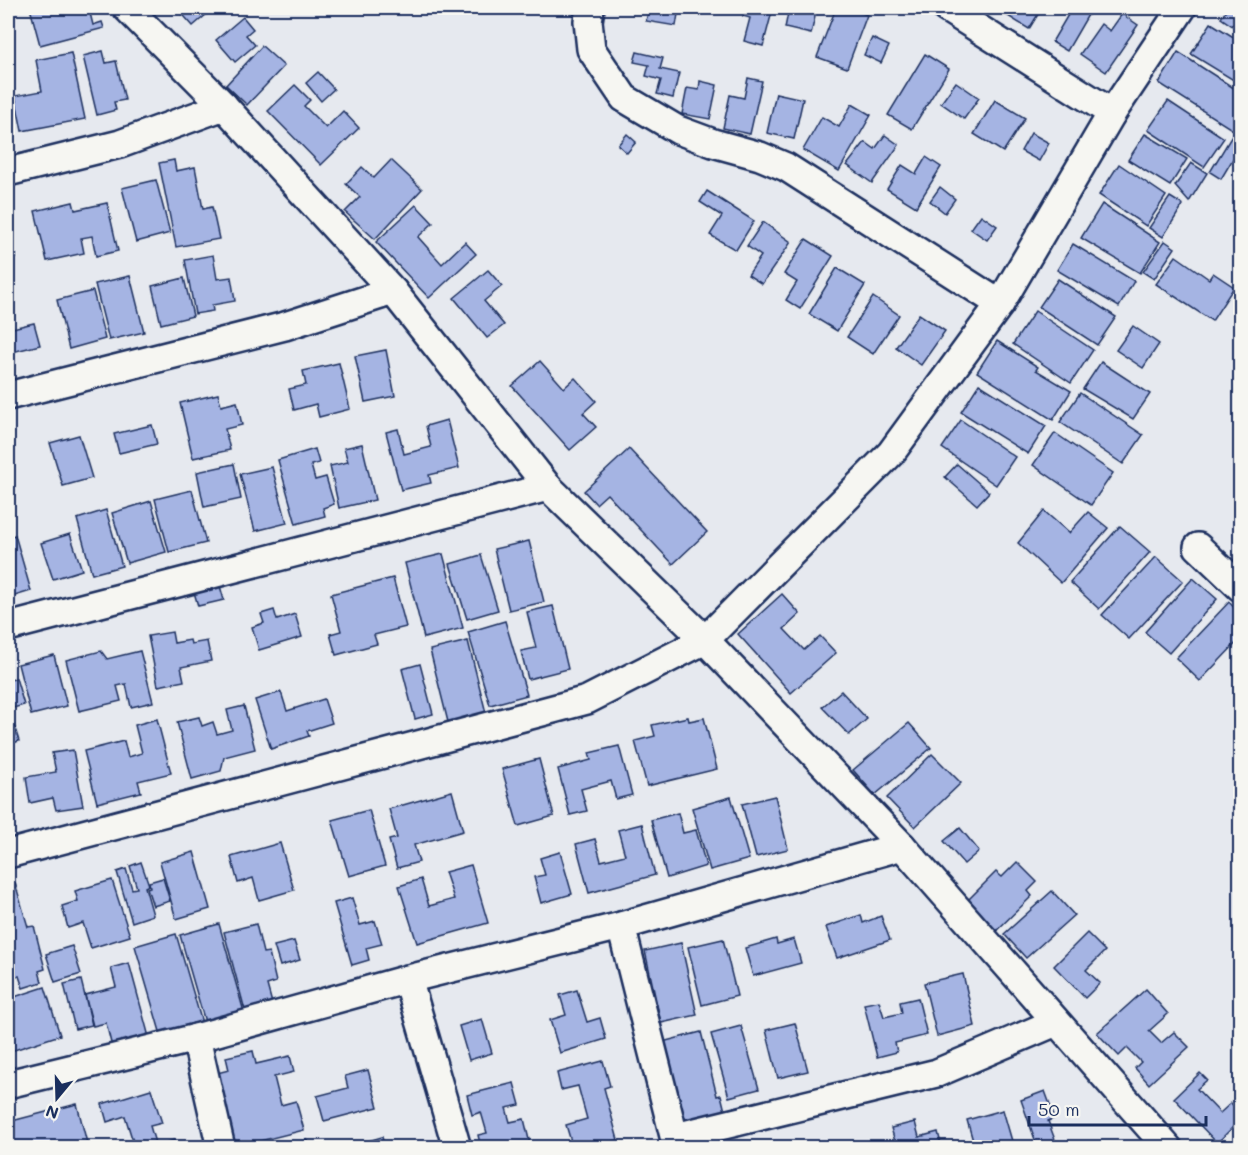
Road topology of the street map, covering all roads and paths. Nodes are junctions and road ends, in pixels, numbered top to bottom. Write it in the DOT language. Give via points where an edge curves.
graph roads {
  1 [pos="127,8"];
  2 [pos="590,8"];
  3 [pos="946,8"];
  4 [pos="1182,8"];
  5 [pos="224,106"];
  6 [pos="1112,112"];
  7 [pos="8,172"];
  8 [pos="393,291"];
  9 [pos="1000,304"];
  10 [pos="8,396"];
  11 [pos="548,487"];
  12 [pos="1198,547"];
  13 [pos="1240,587"];
  14 [pos="8,627"];
  15 [pos="705,640"];
  16 [pos="902,846"];
  17 [pos="8,854"];
  18 [pos="621,926"];
  19 [pos="408,979"];
  20 [pos="1056,1022"];
  21 [pos="196,1038"];
  22 [pos="8,1084"];
  23 [pos="676,1142"];
  24 [pos="221,1148"];
  25 [pos="457,1148"];
  26 [pos="1168,1148"];
  1 -- 5 [label="street"];
  2 -- 9 [label="street" via="591,49 624,98 678,130 786,167"];
  3 -- 6 [label="street"];
  4 -- 6 [label="street"];
  5 -- 7 [label="street" via="120,144"];
  5 -- 8 [label="street"];
  6 -- 9 [label="street"];
  8 -- 10 [label="street" via="285,326"];
  8 -- 11 [label="street"];
  9 -- 15 [label="street" via="891,453"];
  11 -- 14 [label="street"];
  11 -- 15 [label="street"];
  12 -- 13 [label="street"];
  15 -- 16 [label="street"];
  15 -- 17 [label="street" via="587,700"];
  16 -- 18 [label="street"];
  16 -- 20 [label="street"];
  18 -- 19 [label="street"];
  18 -- 23 [label="street"];
  19 -- 21 [label="street"];
  19 -- 25 [label="street"];
  20 -- 23 [label="street" via="937,1073"];
  20 -- 26 [label="street"];
  21 -- 22 [label="street"];
  21 -- 24 [label="street"];
}
